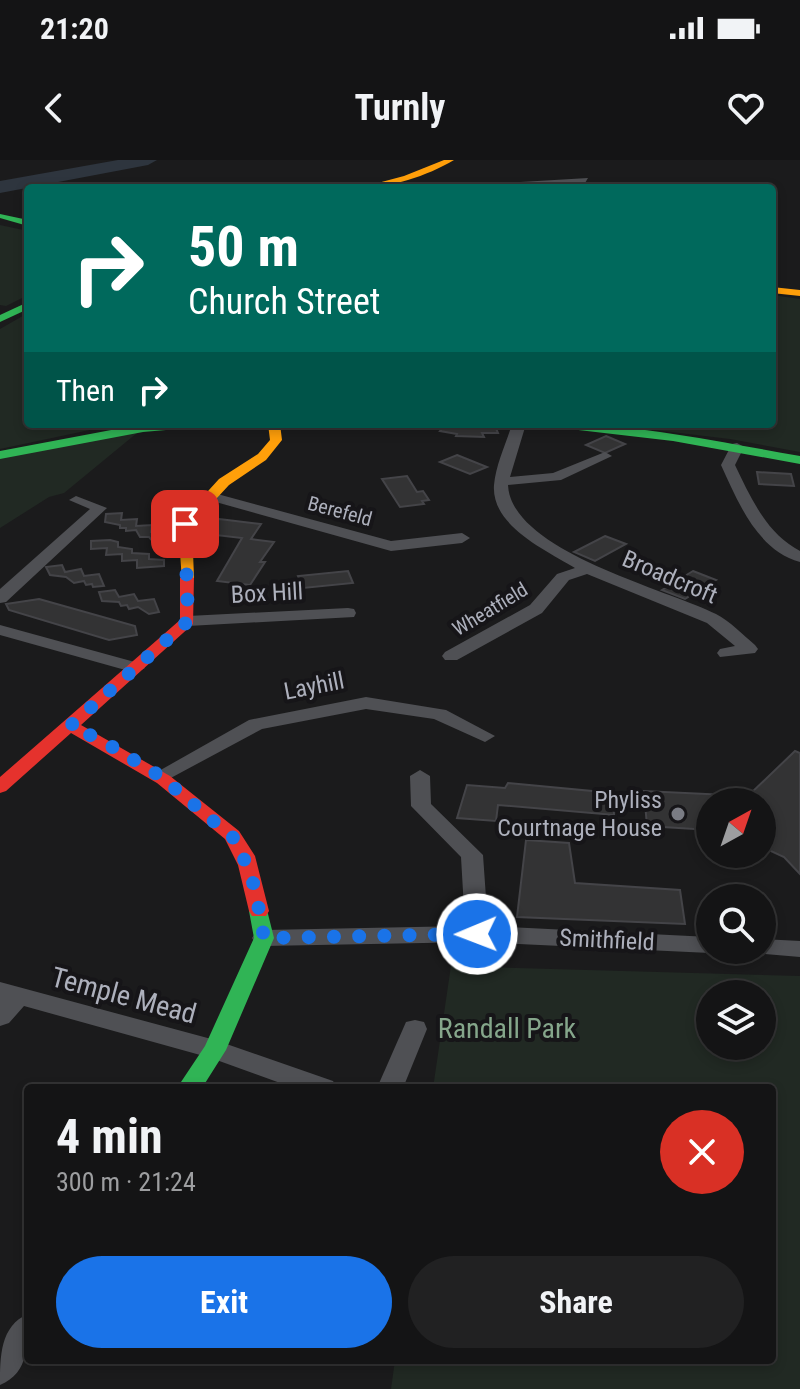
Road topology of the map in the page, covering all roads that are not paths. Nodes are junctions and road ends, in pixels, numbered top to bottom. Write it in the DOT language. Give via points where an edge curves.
graph roads {
  1 [pos="450,160"];
  2 [pos="585,180"];
  3 [pos="380,184"];
  4 [pos="526,184"];
  5 [pos="0,216"];
  6 [pos="24,222"];
  7 [pos="776,290"];
  8 [pos="800,293"];
  9 [pos="24,307"];
  10 [pos="0,319"];
  11 [pos="148,428"];
  12 [pos="274,428"];
  13 [pos="518,428"];
  14 [pos="592,428"];
  15 [pos="737,447"];
  16 [pos="0,455"];
  17 [pos="605,456"];
  18 [pos="800,460"];
  19 [pos="503,481"];
  20 [pos="210,496"];
  21 [pos="76,500"];
  22 [pos="462,538"];
  23 [pos="800,557"];
  24 [pos="588,569"];
  25 [pos="0,598"];
  26 [pos="348,613"];
  27 [pos="188,621"];
  28 [pos="0,630"];
  29 [pos="726,653"];
  30 [pos="451,656"];
  31 [pos="136,668"];
  32 [pos="70,726"];
  33 [pos="485,736"];
  34 [pos="160,776"];
  35 [pos="420,776"];
  36 [pos="0,787"];
  37 [pos="477,934"];
  38 [pos="264,938"];
  39 [pos="696,944"];
  40 [pos="776,948"];
  41 [pos="800,949"];
  42 [pos="8,994"];
  43 [pos="0,1017"];
  44 [pos="415,1029"];
  45 [pos="215,1050"];
  46 [pos="192,1084"];
  47 [pos="313,1084"];
  48 [pos="392,1084"];
  49 [pos="24,1334"];
  50 [pos="0,1370"];
  1 -- 3 [label="street"];
  2 -- 4 [label="street"];
  5 -- 6 [label="street"];
  7 -- 8 [label="street"];
  9 -- 10 [label="street"];
  11 -- 16 [label="street"];
  12 -- 20 [label="street" via="276,440 262,457"];
  13 -- 19 [label="street"];
  14 -- 15 [label="street"];
  15 -- 18 [label="street"];
  15 -- 23 [label="street" via="728,465 751,513 782,549"];
  17 -- 19 [label="street" via="560,478"];
  19 -- 24 [label="street" via="504,503 531,534"];
  20 -- 22 [label="street, Berefeld" via="391,546"];
  20 -- 27 [label="street" via="185,524"];
  21 -- 25 [label="street" via="100,508"];
  24 -- 29 [label="street, Broadcroft" via="713,619 749,649"];
  24 -- 30 [label="street, Wheatfield" via="563,577 536,609"];
  26 -- 27 [label="street, Box Hill"];
  27 -- 31 [label="street"];
  28 -- 31 [label="street"];
  31 -- 32 [label="street"];
  32 -- 34 [label="street"];
  32 -- 36 [label="street"];
  33 -- 34 [label="street, Layhill" via="439,714 366,703 256,724"];
  34 -- 38 [label="street" via="237,841 255,888"];
  35 -- 37 [label="street" via="421,806 472,855"];
  37 -- 38 [label="street, Smithfield"];
  37 -- 39 [label="street, Smithfield"];
  38 -- 45 [label="street"];
  40 -- 41 [label="street"];
  42 -- 43 [label="street, Temple Mead"];
  42 -- 45 [label="street, Temple Mead"];
  44 -- 48 [label="street"];
  45 -- 46 [label="street"];
  45 -- 47 [label="street, Temple Mead"];
  49 -- 50 [label="street"];
}
